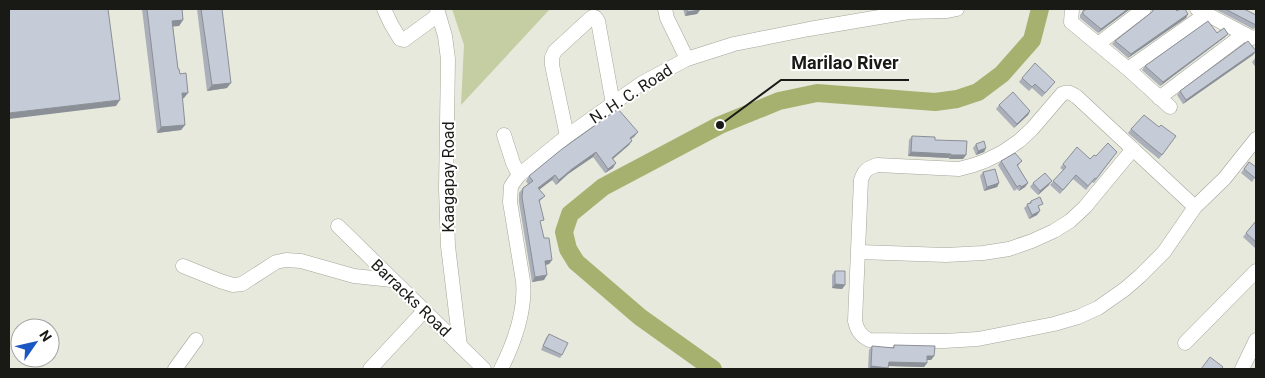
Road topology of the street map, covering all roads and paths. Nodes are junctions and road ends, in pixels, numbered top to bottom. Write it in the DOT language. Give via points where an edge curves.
graph roads {
  1 [pos="384,9"];
  2 [pos="665,9"];
  3 [pos="957,9"];
  4 [pos="1144,9"];
  5 [pos="1074,11"];
  6 [pos="1201,11"];
  7 [pos="438,12"];
  8 [pos="1250,36"];
  9 [pos="1098,44"];
  10 [pos="687,59"];
  11 [pos="1128,69"];
  12 [pos="1159,98"];
  13 [pos="613,104"];
  14 [pos="1170,107"];
  15 [pos="504,135"];
  16 [pos="567,136"];
  17 [pos="1256,138"];
  18 [pos="1133,149"];
  19 [pos="519,175"];
  20 [pos="1195,207"];
  21 [pos="338,226"];
  22 [pos="859,252"];
  23 [pos="183,266"];
  24 [pos="1256,272"];
  25 [pos="392,280"];
  26 [pos="424,310"];
  27 [pos="196,340"];
  28 [pos="1256,340"];
  29 [pos="1185,343"];
  30 [pos="460,346"];
  31 [pos="175,369"];
  32 [pos="370,369"];
  33 [pos="484,369"];
  34 [pos="501,369"];
  35 [pos="1242,369"];
  1 -- 7 [label="street" via="396,34 404,40"];
  2 -- 10 [label="street"];
  3 -- 10 [label="street, N. H. C. Road" via="909,12 809,29 734,44"];
  4 -- 9 [label="street"];
  5 -- 9 [label="street" via="1071,22"];
  6 -- 8 [label="street"];
  6 -- 11 [label="street"];
  7 -- 30 [label="street, Kaagapay Road" via="448,59 448,246"];
  8 -- 12 [label="street"];
  9 -- 11 [label="street"];
  10 -- 13 [label="street, N. H. C. Road" via="642,83"];
  11 -- 12 [label="street"];
  12 -- 14 [label="street"];
  13 -- 16 [label="street, N. H. C. Road"];
  13 -- 16 [label="street" via="595,17 552,57"];
  15 -- 19 [label="street"];
  16 -- 19 [label="street, N. H. C. Road"];
  17 -- 20 [label="street" via="1224,179"];
  18 -- 20 [label="street"];
  18 -- 22 [label="street" via="1070,221 1032,241 983,253"];
  18 -- 22 [label="street" via="1077,97 1067,92 1019,141 985,161 959,169 877,165 866,170 861,180"];
  19 -- 34 [label="street, N. H. C. Road" via="511,186 510,202 524,282 523,304 517,330"];
  20 -- 22 [label="street" via="1164,252 1119,294 1098,308 1054,324 978,339 869,340 864,337 855,321"];
  21 -- 25 [label="street, Barracks Road"];
  23 -- 25 [label="street" via="233,285 242,284 276,262 286,260 354,276"];
  24 -- 29 [label="street"];
  25 -- 26 [label="street, Barracks Road"];
  26 -- 30 [label="street, Barracks Road"];
  26 -- 32 [label="street"];
  27 -- 31 [label="street"];
  28 -- 35 [label="street"];
  30 -- 33 [label="street, Barracks Road"];
}
